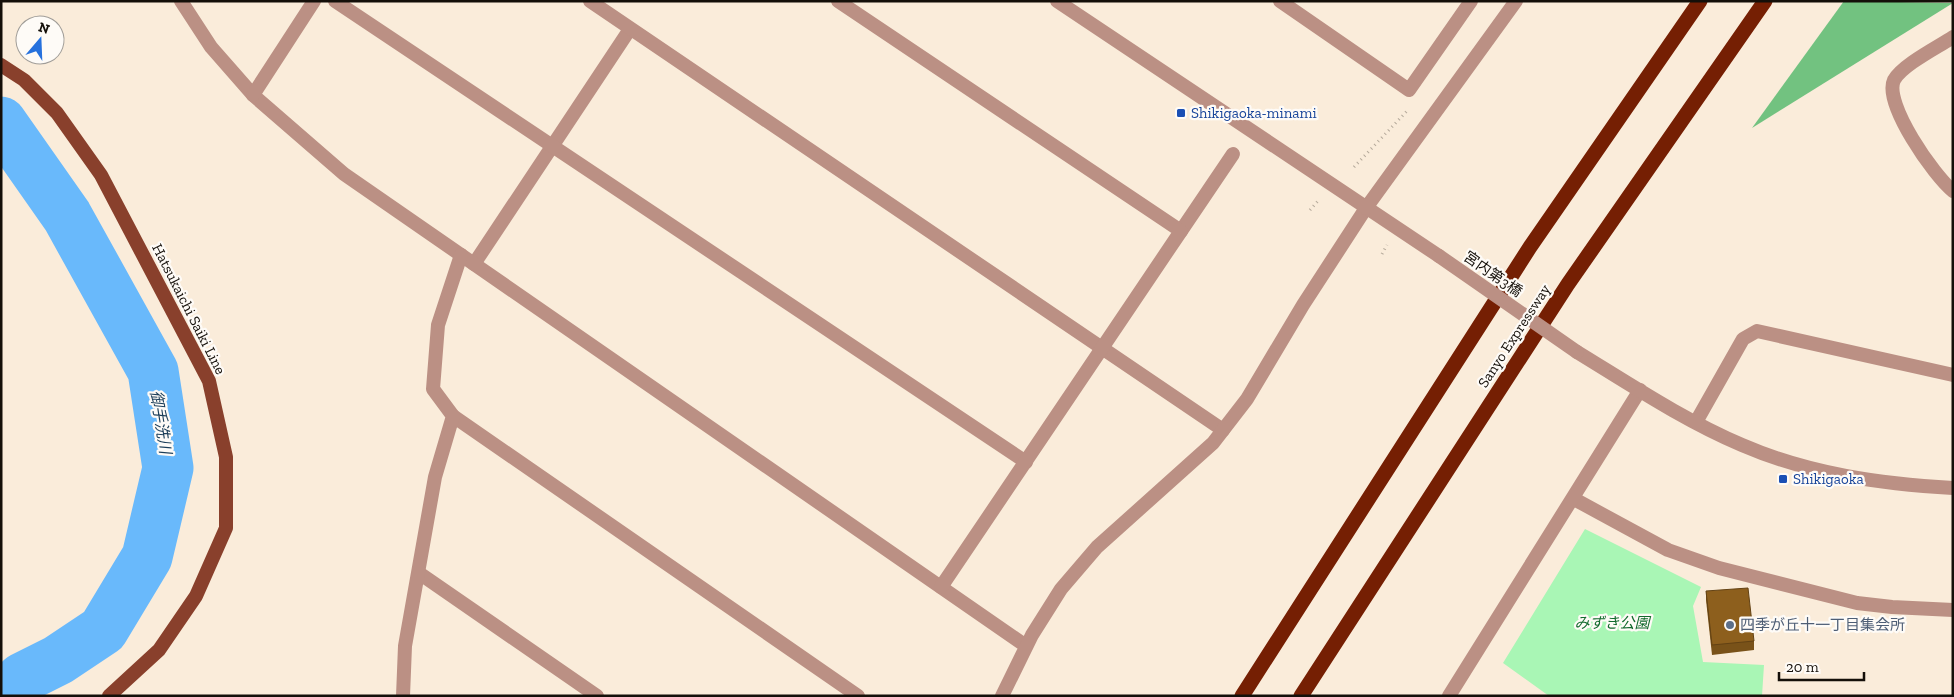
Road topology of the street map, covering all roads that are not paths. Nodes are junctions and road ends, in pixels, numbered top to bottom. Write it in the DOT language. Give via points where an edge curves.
graph roads {
  1 [pos="181,1"];
  2 [pos="314,1"];
  3 [pos="335,1"];
  4 [pos="590,1"];
  5 [pos="838,1"];
  6 [pos="1057,1"];
  7 [pos="1280,1"];
  8 [pos="1471,1"];
  9 [pos="1516,1"];
  10 [pos="1700,1"];
  11 [pos="1765,1"];
  12 [pos="630,29"];
  13 [pos="1953,37"];
  14 [pos="1,65"];
  15 [pos="254,95"];
  16 [pos="553,146"];
  17 [pos="1232,154"];
  18 [pos="1953,191"];
  19 [pos="1366,208"];
  20 [pos="1181,230"];
  21 [pos="461,255"];
  22 [pos="474,264"];
  23 [pos="1102,348"];
  24 [pos="1953,376"];
  25 [pos="1640,390"];
  26 [pos="453,416"];
  27 [pos="1696,422"];
  28 [pos="1223,430"];
  29 [pos="1026,462"];
  30 [pos="1953,488"];
  31 [pos="1574,499"];
  32 [pos="419,573"];
  33 [pos="941,587"];
  34 [pos="1953,610"];
  35 [pos="1026,646"];
  36 [pos="109,696"];
  37 [pos="403,696"];
  38 [pos="597,696"];
  39 [pos="858,696"];
  40 [pos="1002,696"];
  41 [pos="1242,696"];
  42 [pos="1301,696"];
  43 [pos="1449,696"];
  1 -- 15 [label="street" via="211,47"];
  2 -- 15 [label="street"];
  3 -- 16 [label="street"];
  4 -- 12 [label="street"];
  5 -- 20 [label="street"];
  6 -- 19 [label="street, 宮内第3橋"];
  7 -- 8 [label="street" via="1409,90"];
  9 -- 19 [label="street"];
  10 -- 41 [label="highway" via="1530,248"];
  11 -- 42 [label="highway, Sanyo Expressway" via="1568,284"];
  12 -- 16 [label="street"];
  12 -- 23 [label="street"];
  13 -- 18 [label="street" via="1904,70 1894,80 1892,92 1911,140"];
  14 -- 36 [label="main road, Hatsukaichi Saiki Line" via="24,80 57,112 101,175 208,381 226,457 226,528 196,596 159,650"];
  15 -- 21 [label="street" via="344,174"];
  16 -- 22 [label="street"];
  16 -- 29 [label="street"];
  17 -- 20 [label="street"];
  19 -- 25 [label="street, 宮内第3橋, bridge" via="1577,352"];
  19 -- 28 [label="street" via="1247,399"];
  20 -- 23 [label="street"];
  21 -- 22 [label="street"];
  21 -- 26 [label="street" via="438,325 433,389"];
  22 -- 33 [label="street"];
  23 -- 28 [label="street"];
  23 -- 29 [label="street"];
  24 -- 27 [label="street" via="1757,331 1743,339"];
  25 -- 27 [label="street, 宮内第3橋"];
  25 -- 31 [label="street"];
  26 -- 32 [label="street" via="435,477"];
  26 -- 39 [label="street"];
  27 -- 30 [label="street, 宮内第3橋" via="1743,446 1849,478"];
  28 -- 35 [label="street" via="1213,443 1097,547 1061,589"];
  29 -- 33 [label="street"];
  31 -- 34 [label="street" via="1668,550 1719,568 1857,603"];
  31 -- 43 [label="street"];
  32 -- 37 [label="street" via="405,646"];
  32 -- 38 [label="street"];
  33 -- 35 [label="street"];
  35 -- 40 [label="street"];
}
